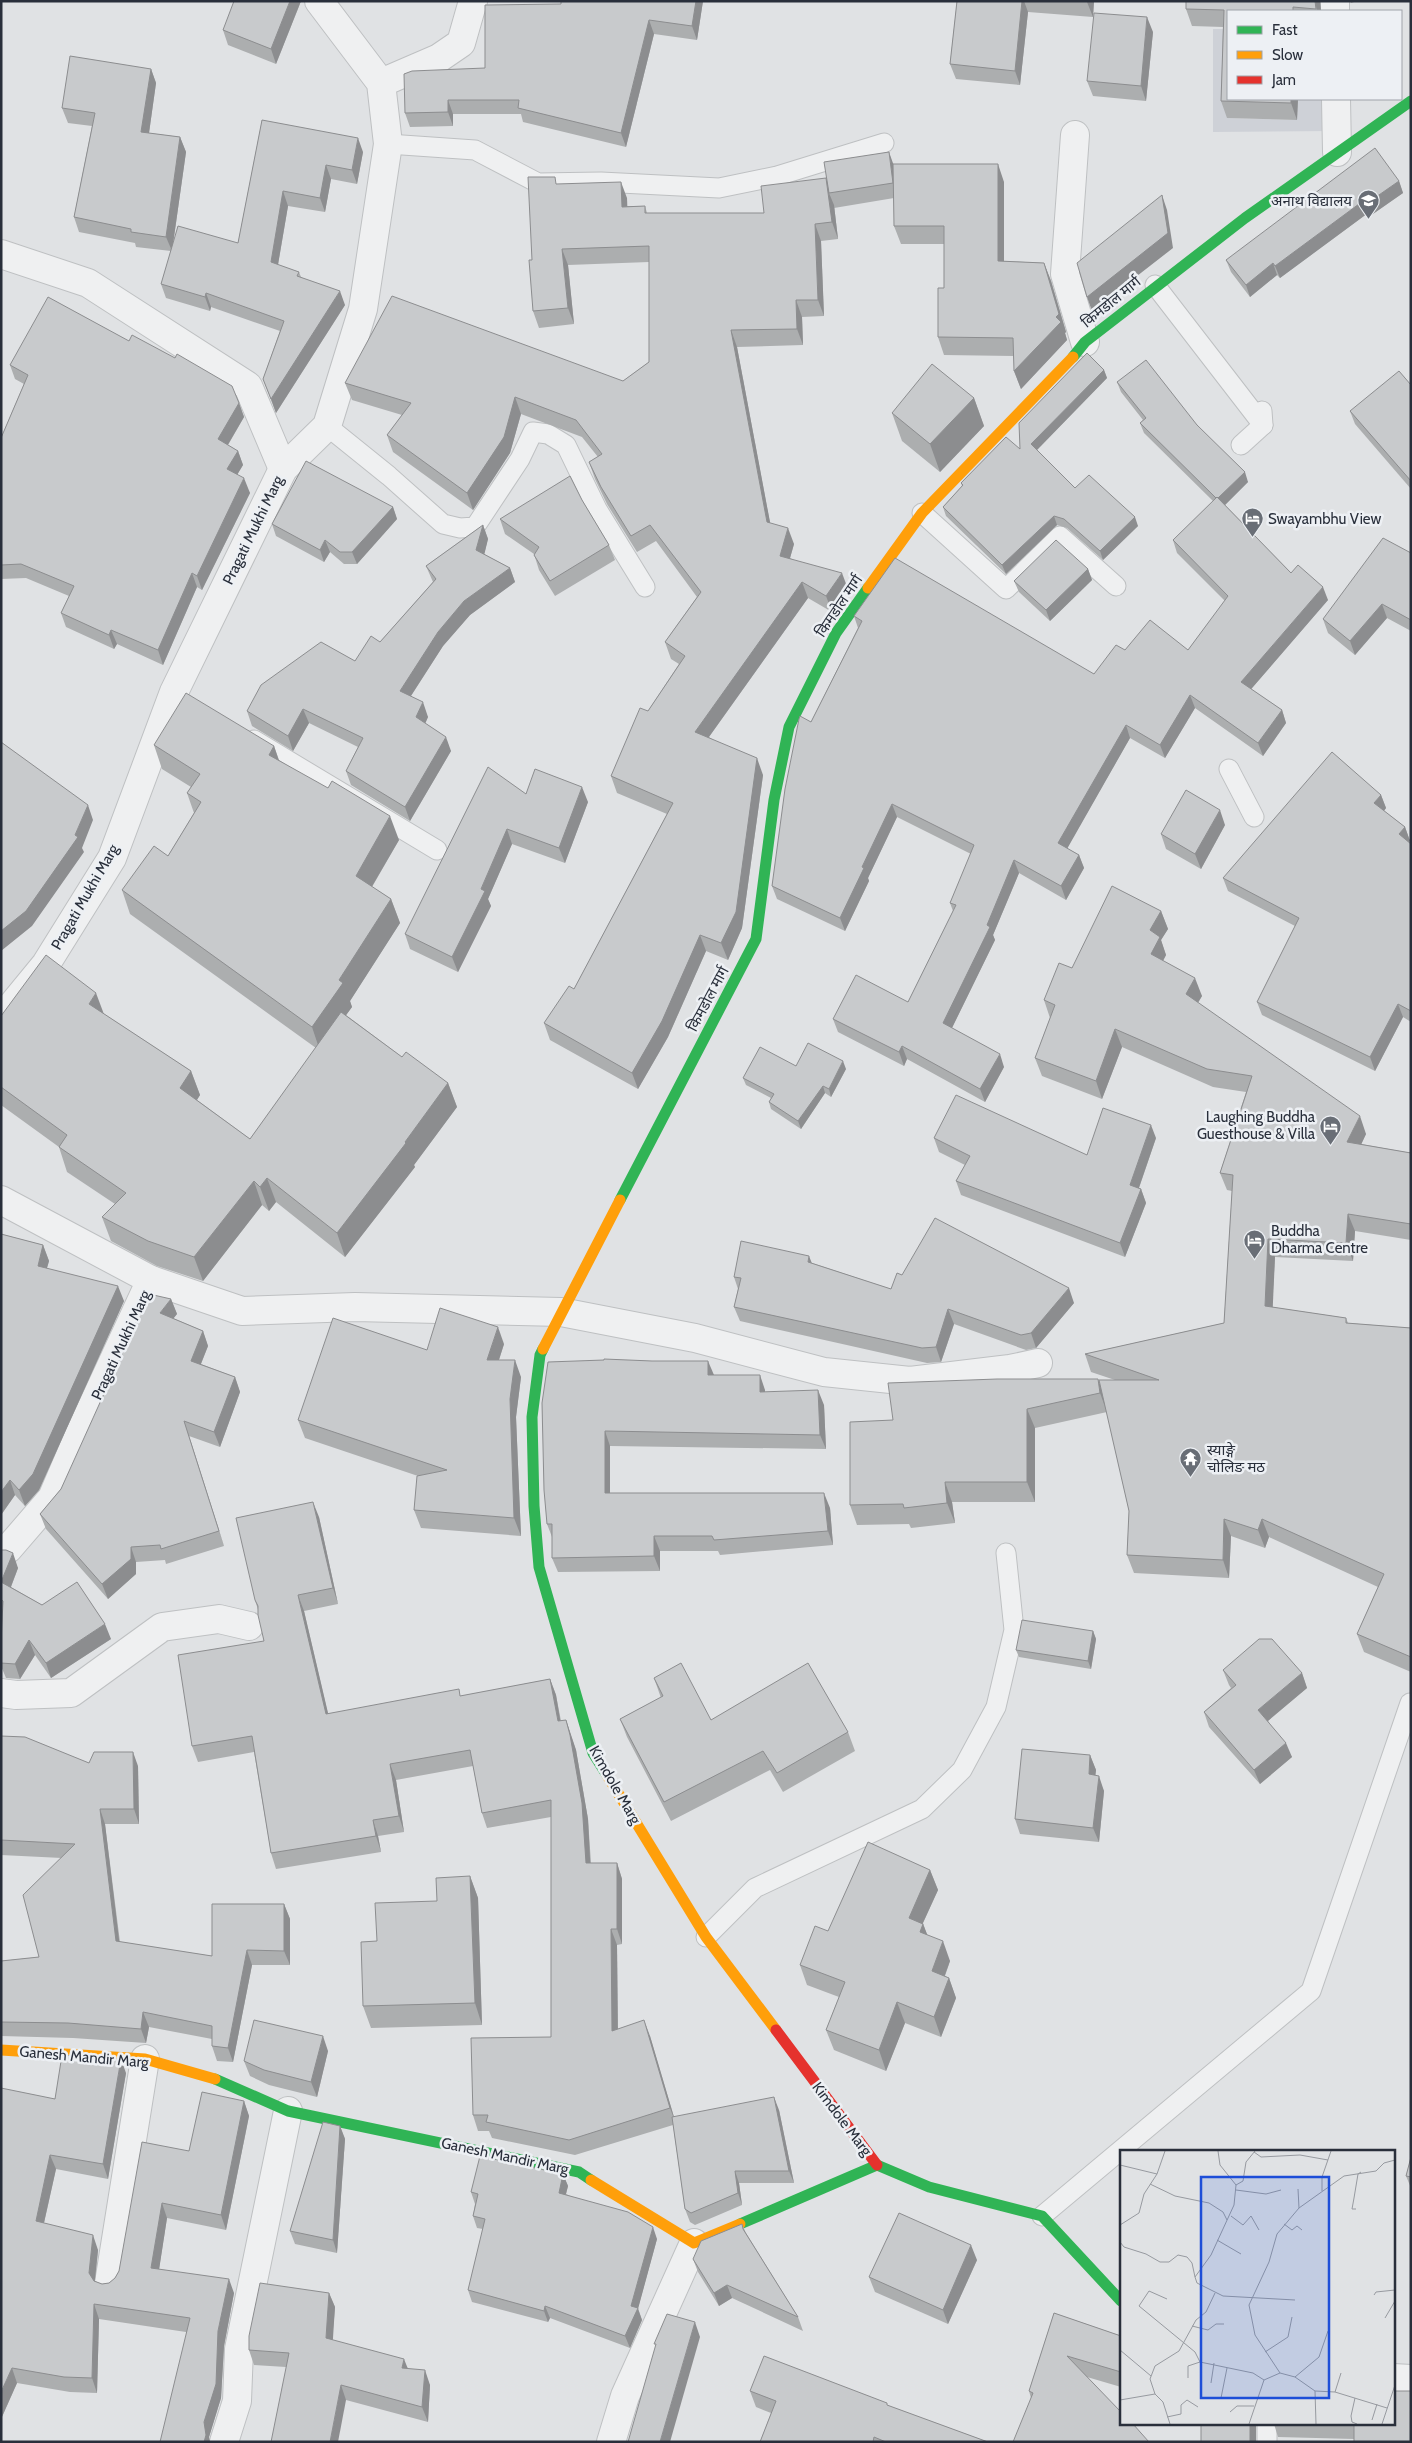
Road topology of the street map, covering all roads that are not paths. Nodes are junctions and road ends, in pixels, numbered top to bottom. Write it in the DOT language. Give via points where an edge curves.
graph roads {
  1 [pos="319,1"];
  2 [pos="473,1"];
  3 [pos="382,83"];
  4 [pos="1336,100"];
  5 [pos="1411,100"];
  6 [pos="1075,135"];
  7 [pos="884,143"];
  8 [pos="388,144"];
  9 [pos="1337,152"];
  10 [pos="1,254"];
  11 [pos="1155,285"];
  12 [pos="1085,342"];
  13 [pos="327,426"];
  14 [pos="1241,444"];
  15 [pos="283,469"];
  16 [pos="922,513"];
  17 [pos="1116,586"];
  18 [pos="645,587"];
  19 [pos="242,732"];
  20 [pos="1228,769"];
  21 [pos="1254,817"];
  22 [pos="437,850"];
  23 [pos="1,1019"];
  24 [pos="1,1200"];
  25 [pos="151,1280"];
  26 [pos="561,1312"];
  27 [pos="1038,1362"];
  28 [pos="1,1552"];
  29 [pos="1006,1553"];
  30 [pos="249,1626"];
  31 [pos="1,1693"];
  32 [pos="1410,1703"];
  33 [pos="706,1937"];
  34 [pos="1,2050"];
  35 [pos="145,2059"];
  36 [pos="288,2111"];
  37 [pos="1121,2150"];
  38 [pos="1120,2151"];
  39 [pos="876,2165"];
  40 [pos="1042,2216"];
  41 [pos="694,2244"];
  42 [pos="109,2283"];
  43 [pos="1120,2300"];
  44 [pos="1394,2378"];
  45 [pos="1411,2379"];
  46 [pos="1267,2426"];
  47 [pos="224,2442"];
  48 [pos="611,2442"];
  49 [pos="1267,2442"];
  1 -- 3 [label="street"];
  2 -- 3 [label="street" via="461,43 439,58"];
  3 -- 8 [label="street, Pragati Mukhi Marg"];
  4 -- 9 [label="street"];
  5 -- 9 [label="street, किमडोल मार्ग"];
  6 -- 12 [label="street" via="1065,274"];
  7 -- 8 [label="lane" via="777,176 718,188 601,182 538,183 475,150"];
  8 -- 13 [label="street, Pragati Mukhi Marg" via="364,309"];
  9 -- 11 [label="street, किमडोल मार्ग"];
  10 -- 15 [label="street" via="88,283 248,386"];
  11 -- 12 [label="street, किमडोल मार्ग"];
  11 -- 14 [label="lane" via="1262,418"];
  12 -- 16 [label="street, किमडोल मार्ग"];
  13 -- 15 [label="street, Pragati Mukhi Marg"];
  13 -- 18 [label="lane" via="443,524 460,528 475,527 534,432 548,434 566,445 596,509"];
  15 -- 23 [label="street, Pragati Mukhi Marg" via="112,858 46,964"];
  16 -- 17 [label="lane" via="1006,589 1060,536"];
  16 -- 26 [label="street, किमडोल मार्ग" via="836,633 789,727 774,800 756,939"];
  19 -- 22 [label="lane"];
  20 -- 21 [label="lane"];
  24 -- 25 [label="street, Pragati Mukhi Marg"];
  25 -- 26 [label="street" via="242,1311 355,1306"];
  25 -- 28 [label="street, Pragati Mukhi Marg" via="52,1498 8,1549"];
  26 -- 27 [label="street" via="695,1338 824,1372 910,1381 1010,1369"];
  26 -- 33 [label="street, Kimdole Marg" via="540,1355 532,1417 539,1567 593,1753"];
  29 -- 33 [label="lane" via="1014,1630 996,1708 962,1770 922,1809 755,1888"];
  30 -- 31 [label="street" via="219,1619 162,1627 72,1693"];
  32 -- 37 [label="lane" via="1311,1991"];
  33 -- 39 [label="street, Kimdole Marg"];
  34 -- 35 [label="street, Ganesh Mandir Marg"];
  35 -- 36 [label="street, Ganesh Mandir Marg" via="225,2082"];
  35 -- 42 [label="street"];
  36 -- 41 [label="street, Ganesh Mandir Marg" via="579,2172"];
  36 -- 47 [label="street" via="239,2350 237,2401"];
  38 -- 40 [label="lane"];
  39 -- 40 [label="street" via="929,2187"];
  39 -- 41 [label="street"];
  40 -- 43 [label="street"];
  41 -- 48 [label="street" via="625,2396"];
  44 -- 45 [label="street"];
  46 -- 49 [label="lane"];
}
